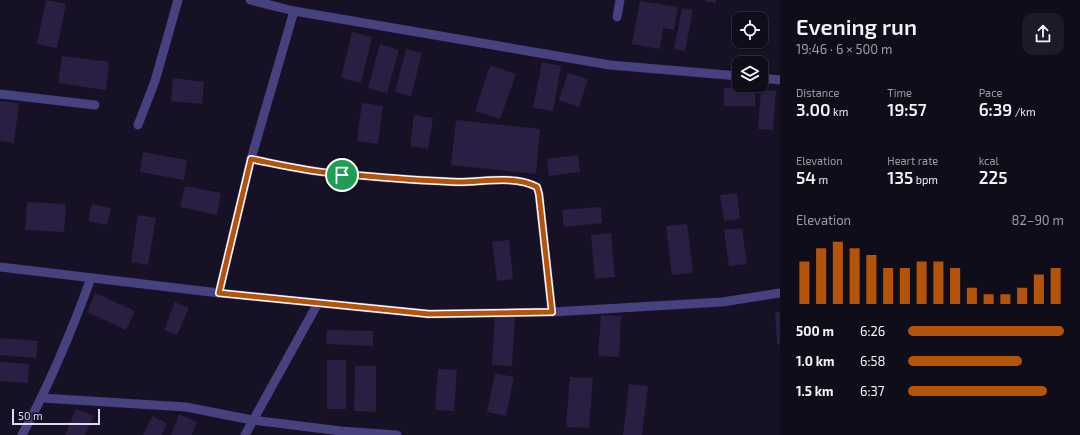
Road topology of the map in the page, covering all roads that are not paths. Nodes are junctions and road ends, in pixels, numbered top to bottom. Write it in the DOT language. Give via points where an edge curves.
graph roads {
  1 [pos="178,0"];
  2 [pos="250,0"];
  3 [pos="620,0"];
  4 [pos="294,11"];
  5 [pos="617,18"];
  6 [pos="732,75"];
  7 [pos="768,79"];
  8 [pos="780,80"];
  9 [pos="0,94"];
  10 [pos="95,105"];
  11 [pos="138,124"];
  12 [pos="251,159"];
  13 [pos="0,267"];
  14 [pos="91,278"];
  15 [pos="219,293"];
  16 [pos="780,293"];
  17 [pos="318,303"];
  18 [pos="552,312"];
  19 [pos="42,398"];
  20 [pos="252,420"];
  21 [pos="22,435"];
  22 [pos="245,435"];
  23 [pos="397,435"];
  1 -- 11 [label="street" via="155,81"];
  2 -- 4 [label="street"];
  3 -- 5 [label="street"];
  4 -- 6 [label="street" via="610,65"];
  4 -- 12 [label="street"];
  7 -- 8 [label="street"];
  9 -- 10 [label="street"];
  12 -- 15 [label="street"];
  12 -- 18 [label="street" via="342,175 458,182 529,182 537,187 539,194"];
  13 -- 14 [label="street"];
  14 -- 15 [label="street"];
  14 -- 19 [label="street" via="69,339"];
  15 -- 17 [label="street"];
  16 -- 18 [label="street" via="722,302"];
  17 -- 18 [label="street" via="429,314"];
  17 -- 20 [label="street"];
  19 -- 20 [label="street" via="186,407"];
  19 -- 21 [label="street"];
  20 -- 22 [label="street"];
  20 -- 23 [label="street"];
}
